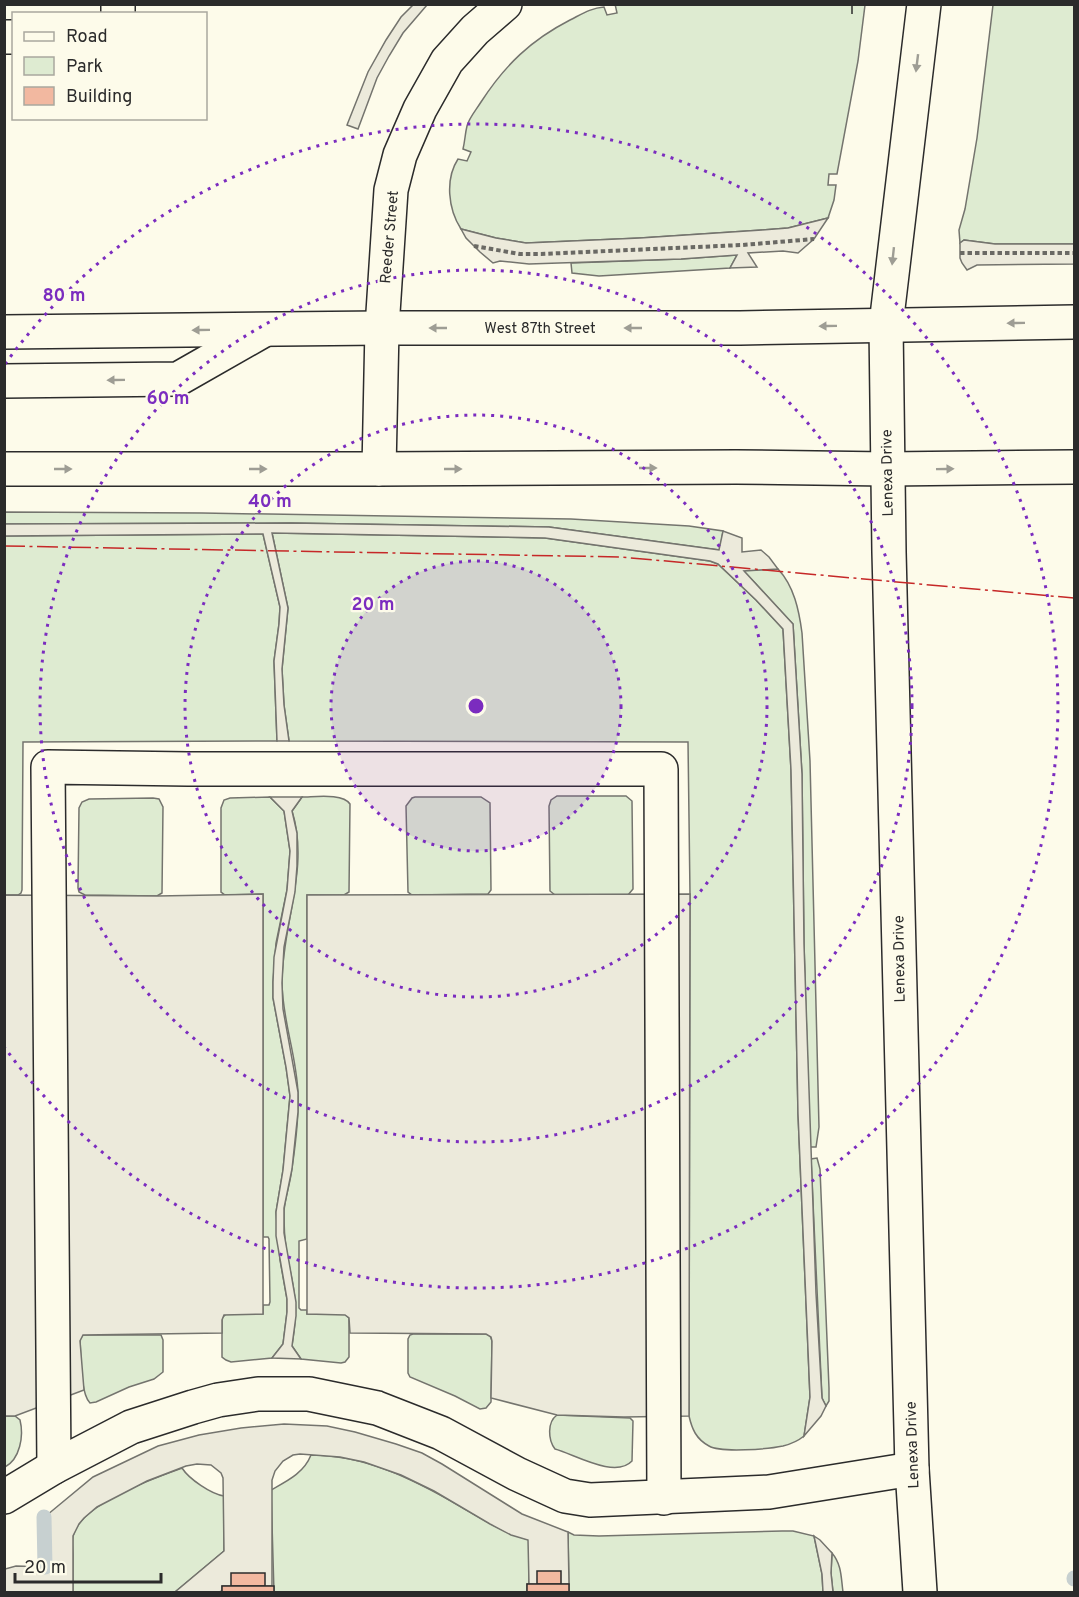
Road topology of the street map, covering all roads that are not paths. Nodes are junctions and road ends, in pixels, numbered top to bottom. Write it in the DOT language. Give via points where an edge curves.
graph roads {
  1 [pos="505,4"];
  2 [pos="924,4"];
  3 [pos="1074,322"];
  4 [pos="886,325"];
  5 [pos="382,328"];
  6 [pos="266,329"];
  7 [pos="4,332"];
  8 [pos="4,381"];
  9 [pos="1074,467"];
  10 [pos="4,469"];
  11 [pos="379,469"];
  12 [pos="887,469"];
  13 [pos="54,1467"];
  14 [pos="912,1469"];
  15 [pos="4,1497"];
  16 [pos="664,1498"];
  17 [pos="920,1593"];
  1 -- 5 [label="main road, Reeder Street" via="447,61 400,154 391,190"];
  2 -- 4 [label="main road, Lenexa Drive, one-way"];
  3 -- 4 [label="main road, West 87th Street, one-way"];
  4 -- 5 [label="main road, West 87th Street, one-way"];
  4 -- 12 [label="main road, Lenexa Drive"];
  5 -- 6 [label="main road, West 87th Street"];
  5 -- 11 [label="main road, Reeder Street"];
  6 -- 7 [label="main road, West 87th Street, one-way"];
  6 -- 8 [label="main road, one-way" via="178,379"];
  12 -- 9 [label="main road, one-way"];
  10 -- 11 [label="main road, one-way"];
  11 -- 12 [label="main road, one-way"];
  12 -- 14 [label="main road, Lenexa Drive"];
  13 -- 15 [label="main road"];
  13 -- 16 [label="main road" via="131,1428 218,1400 258,1394 309,1394 378,1408 441,1433 565,1496 590,1500"];
  13 -- 16 [label="main road" via="48,767 661,769"];
  14 -- 16 [label="main road" via="769,1492"];
  14 -- 17 [label="main road, Lenexa Drive"];
}
